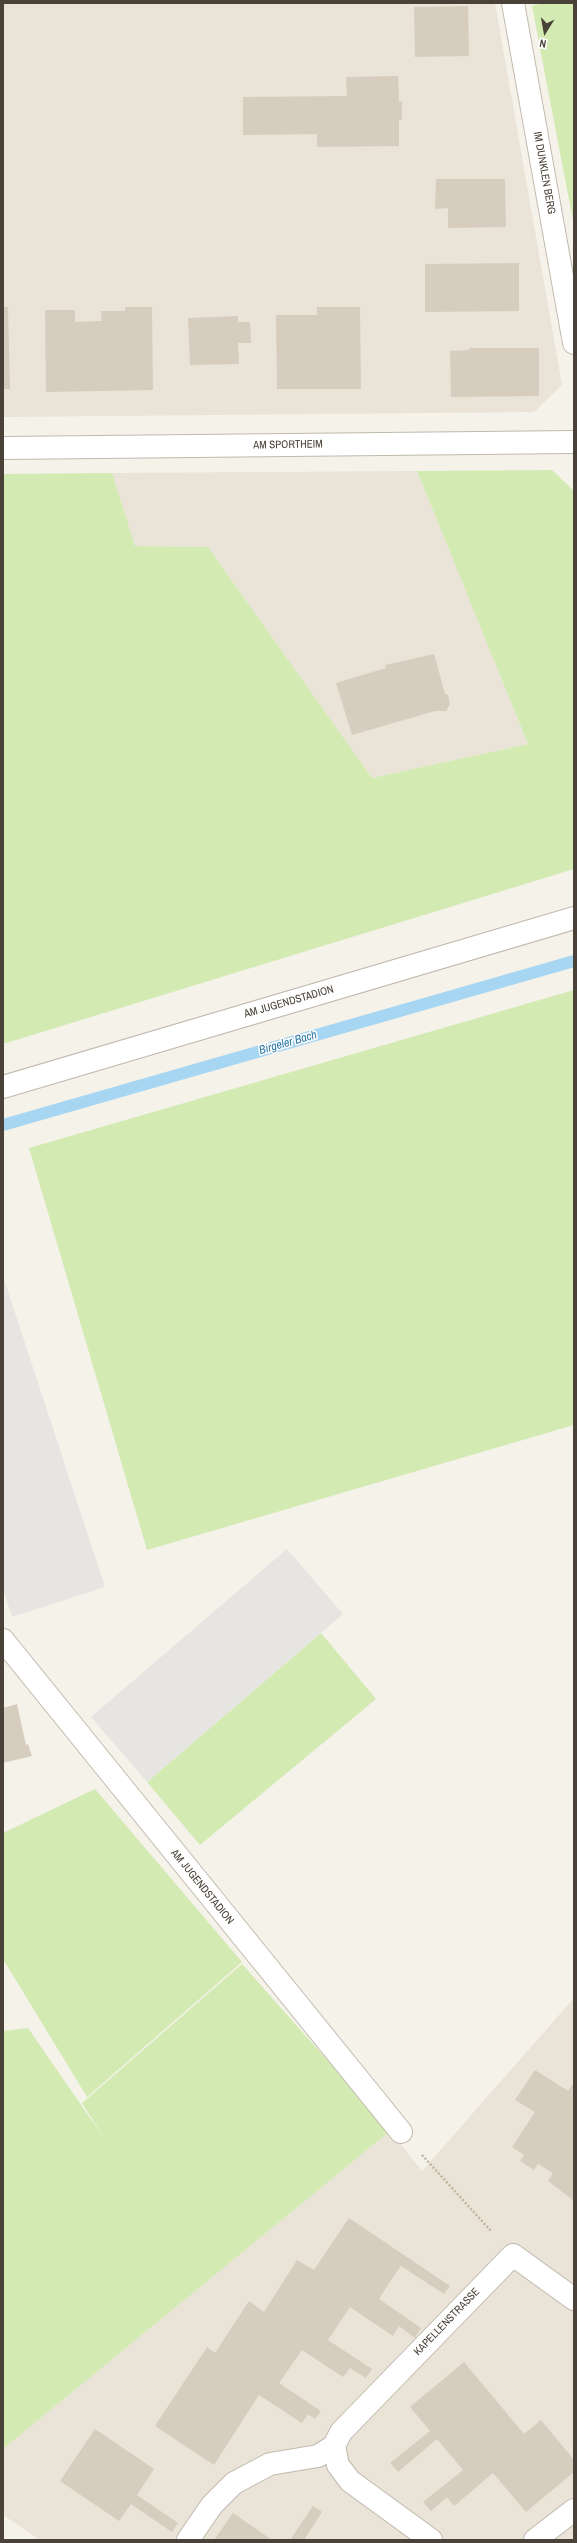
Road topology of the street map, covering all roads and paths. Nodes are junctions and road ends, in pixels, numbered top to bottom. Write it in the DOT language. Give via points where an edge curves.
graph roads {
  1 [pos="513,3"];
  2 [pos="574,343"];
  3 [pos="574,442"];
  4 [pos="3,448"];
  5 [pos="574,918"];
  6 [pos="3,1087"];
  7 [pos="3,1640"];
  8 [pos="401,2132"];
  9 [pos="513,2255"];
  10 [pos="574,2299"];
  11 [pos="334,2446"];
  12 [pos="574,2510"];
  13 [pos="188,2540"];
  14 [pos="431,2540"];
  15 [pos="535,2540"];
  1 -- 2 [label="street, IM DUNKLEN BERG"];
  3 -- 4 [label="street, AM SPORTHEIM"];
  5 -- 6 [label="street, AM JUGENDSTADION"];
  7 -- 8 [label="street, AM JUGENDSTADION"];
  8 -- 9 [label="path"];
  9 -- 10 [label="street"];
  9 -- 11 [label="street, KAPELLENSTRASSE" via="340,2432"];
  11 -- 13 [label="street" via="318,2456 270,2464 234,2484 212,2505"];
  11 -- 14 [label="street" via="338,2465 350,2482"];
  12 -- 15 [label="street"];
}
